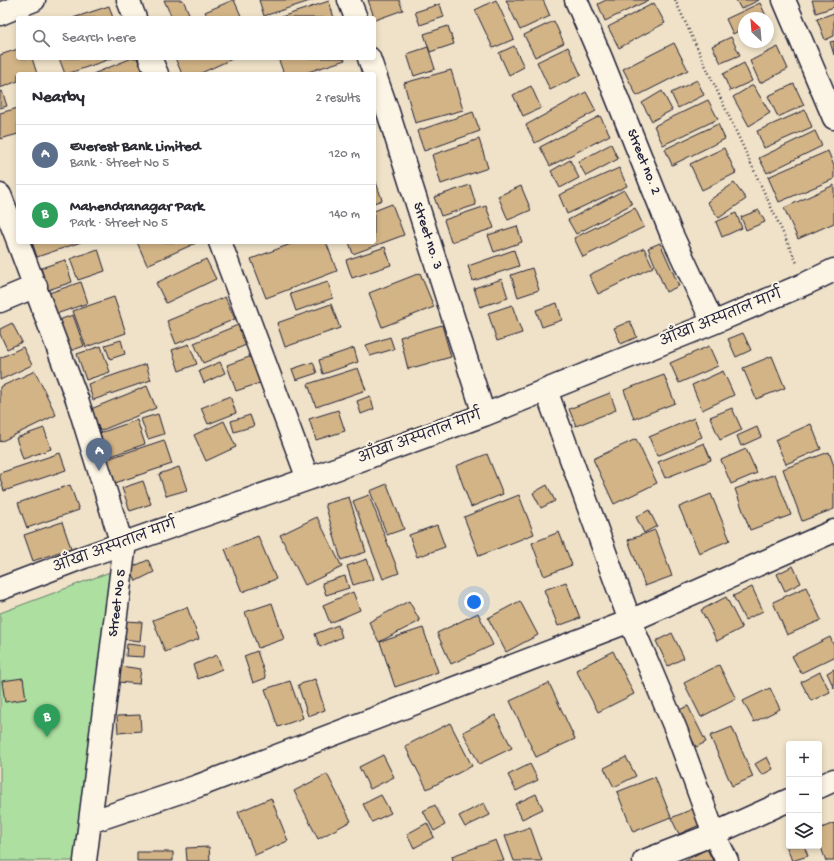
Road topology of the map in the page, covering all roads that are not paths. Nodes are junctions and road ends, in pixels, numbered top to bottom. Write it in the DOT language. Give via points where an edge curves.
graph roads {
  1 [pos="128,0"];
  2 [pos="349,0"];
  3 [pos="576,0"];
  4 [pos="784,0"];
  5 [pos="27,1"];
  6 [pos="0,14"];
  7 [pos="134,16"];
  8 [pos="355,16"];
  9 [pos="151,60"];
  10 [pos="370,60"];
  11 [pos="156,72"];
  12 [pos="374,72"];
  13 [pos="376,78"];
  14 [pos="834,118"];
  15 [pos="0,195"];
  16 [pos="16,236"];
  17 [pos="19,244"];
  18 [pos="221,244"];
  19 [pos="834,270"];
  20 [pos="36,286"];
  21 [pos="0,301"];
  22 [pos="712,323"];
  23 [pos="546,390"];
  24 [pos="484,415"];
  25 [pos="308,479"];
  26 [pos="834,531"];
  27 [pos="122,544"];
  28 [pos="0,589"];
  29 [pos="630,621"];
  30 [pos="834,780"];
  31 [pos="822,786"];
  32 [pos="786,801"];
  33 [pos="90,822"];
  34 [pos="714,834"];
  35 [pos="85,861"];
  36 [pos="644,861"];
  37 [pos="727,861"];
  1 -- 7 [label="street"];
  2 -- 8 [label="street"];
  3 -- 22 [label="street, Street no. 2"];
  4 -- 14 [label="street"];
  5 -- 6 [label="street"];
  9 -- 11 [label="street"];
  10 -- 12 [label="street, Street no. 3"];
  13 -- 24 [label="street, Street no. 3"];
  15 -- 16 [label="street, Street No 5"];
  17 -- 20 [label="street, Street No 5"];
  18 -- 25 [label="street"];
  19 -- 22 [label="street, आँखा अस्पताल मार्ग"];
  20 -- 21 [label="street"];
  20 -- 27 [label="street, Street No 5" via="77,399"];
  22 -- 23 [label="street, आँखा अस्पताल मार्ग"];
  23 -- 24 [label="street, आँखा अस्पताल मार्ग"];
  23 -- 29 [label="street"];
  24 -- 25 [label="street, आँखा अस्पताल मार्ग"];
  25 -- 27 [label="street, आँखा अस्पताल मार्ग"];
  26 -- 29 [label="street"];
  27 -- 28 [label="street, आँखा अस्पताल मार्ग"];
  27 -- 33 [label="street, Street No 5" via="124,551"];
  29 -- 33 [label="street" via="198,786"];
  29 -- 34 [label="street" via="676,730"];
  30 -- 31 [label="street"];
  32 -- 34 [label="street"];
  33 -- 35 [label="street, Street No 5"];
  34 -- 36 [label="street"];
  34 -- 37 [label="street"];
}
